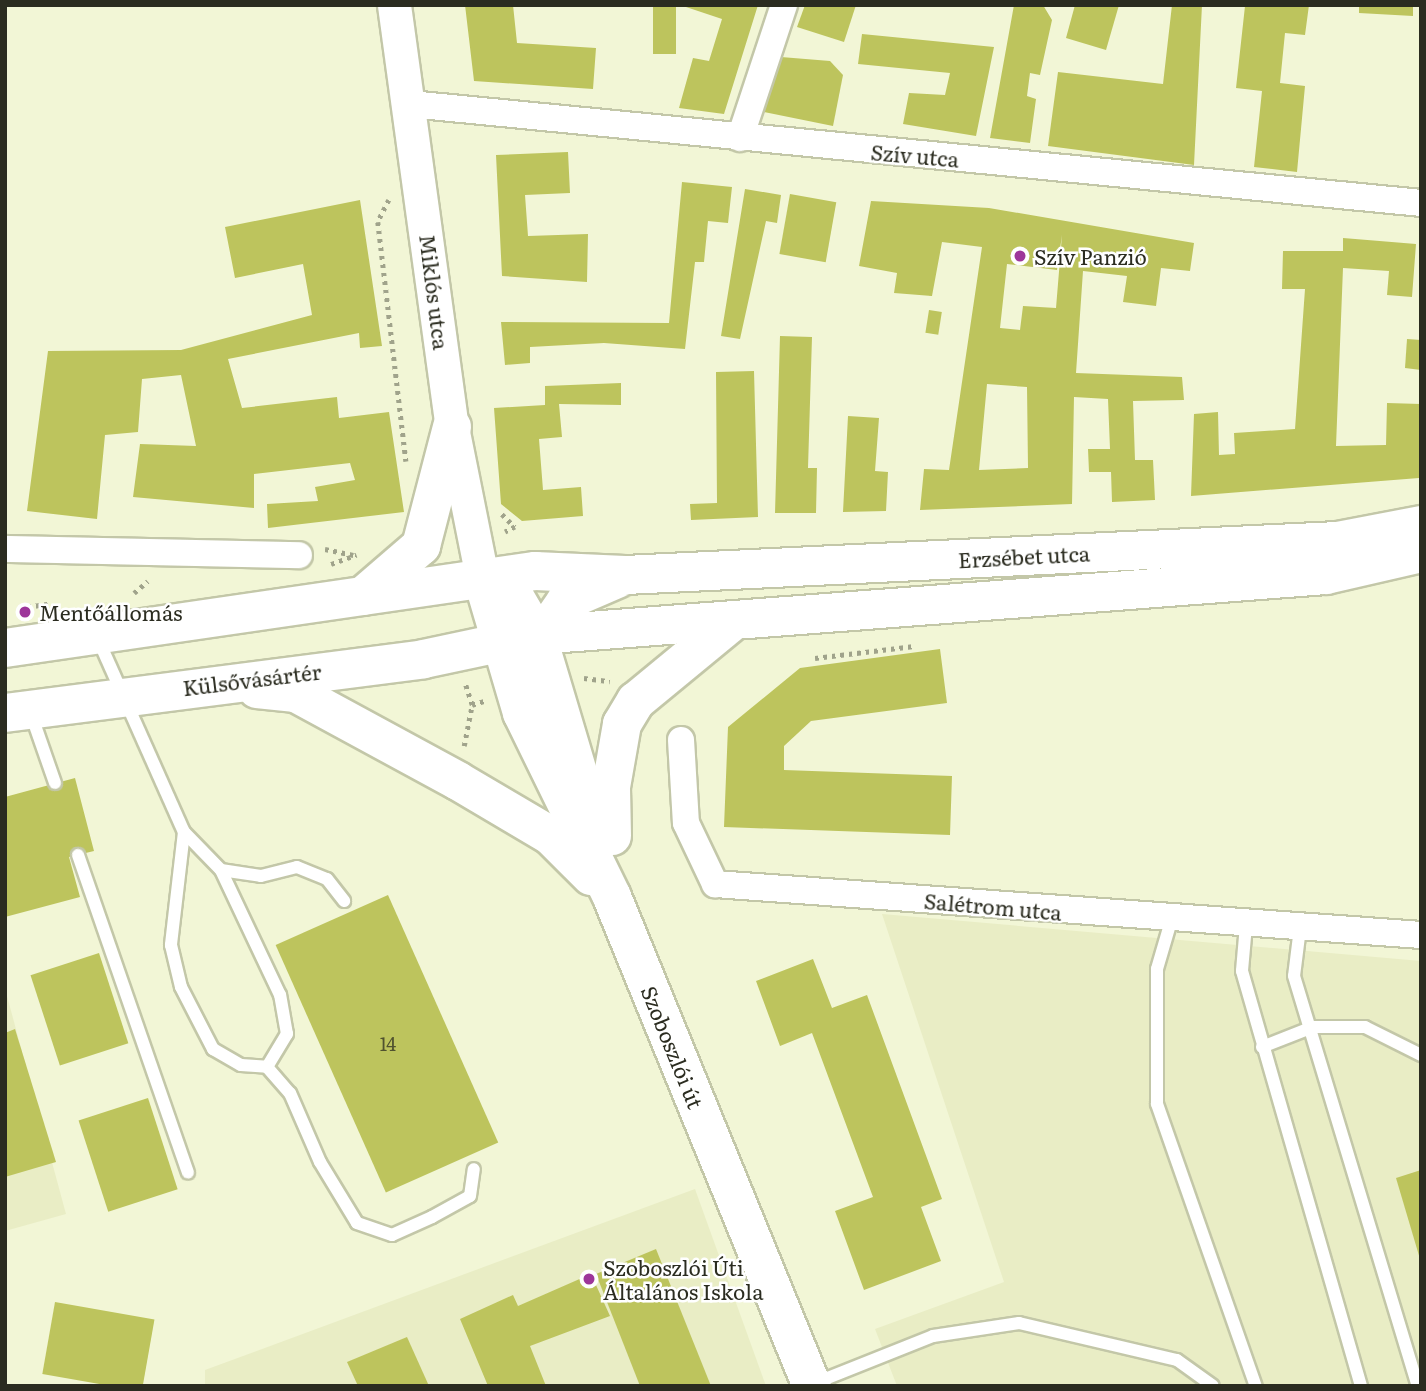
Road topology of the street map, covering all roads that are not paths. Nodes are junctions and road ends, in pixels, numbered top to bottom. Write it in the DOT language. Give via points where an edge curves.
graph roads {
  1 [pos="394,5"];
  2 [pos="784,5"];
  3 [pos="410,104"];
  4 [pos="740,138"];
  5 [pos="1421,203"];
  6 [pos="452,426"];
  7 [pos="1421,525"];
  8 [pos="5,549"];
  9 [pos="1421,553"];
  10 [pos="299,555"];
  11 [pos="625,575"];
  12 [pos="482,577"];
  13 [pos="361,597"];
  14 [pos="732,622"];
  15 [pos="96,633"];
  16 [pos="537,635"];
  17 [pos="500,645"];
  18 [pos="5,648"];
  19 [pos="209,683"];
  20 [pos="122,696"];
  21 [pos="17,711"];
  22 [pos="522,713"];
  23 [pos="681,740"];
  24 [pos="55,783"];
  25 [pos="184,832"];
  26 [pos="78,855"];
  27 [pos="221,870"];
  28 [pos="612,897"];
  29 [pos="344,901"];
  30 [pos="1171,921"];
  31 [pos="1247,925"];
  32 [pos="1300,928"];
  33 [pos="1417,940"];
  34 [pos="1313,1027"];
  35 [pos="1262,1047"];
  36 [pos="1421,1055"];
  37 [pos="267,1067"];
  38 [pos="474,1169"];
  39 [pos="188,1173"];
  40 [pos="812,1385"];
  41 [pos="1213,1386"];
  42 [pos="1256,1386"];
  43 [pos="1361,1386"];
  44 [pos="1418,1386"];
  1 -- 3 [label="street, Miklós utca"];
  2 -- 4 [label="street"];
  3 -- 4 [label="street, Szív utca"];
  3 -- 6 [label="street, Miklós utca"];
  4 -- 5 [label="street, Szív utca"];
  6 -- 12 [label="street, Miklós utca"];
  6 -- 13 [label="main road" via="421,547"];
  7 -- 11 [label="main road, Erzsébet utca" via="1337,541"];
  8 -- 10 [label="street"];
  9 -- 14 [label="main road, Erzsébet utca" via="1326,575"];
  11 -- 12 [label="main road, Erzsébet utca" via="535,571"];
  11 -- 16 [label="main road" via="566,601"];
  12 -- 13 [label="main road"];
  12 -- 16 [label="main road" via="516,599"];
  12 -- 17 [label="main road, Szoboszlói út"];
  13 -- 15 [label="main road"];
  14 -- 16 [label="main road, Erzsébet utca"];
  14 -- 28 [label="main road" via="636,701 622,724 611,787"];
  15 -- 18 [label="main road"];
  15 -- 20 [label="lane"];
  16 -- 17 [label="main road, Külsővásártér"];
  16 -- 22 [label="main road"];
  16 -- 28 [label="main road" via="569,729"];
  17 -- 19 [label="main road, Külsővásártér"];
  17 -- 22 [label="main road, Szoboszlói út"];
  19 -- 20 [label="main road, Külsővásártér"];
  19 -- 28 [label="main road" via="296,693 327,709 551,836"];
  20 -- 21 [label="main road, Külsővásártér"];
  20 -- 25 [label="lane"];
  21 -- 24 [label="lane"];
  22 -- 28 [label="main road, Szoboszlói út"];
  23 -- 30 [label="street, Salétrom utca" via="686,824 715,884"];
  25 -- 27 [label="lane"];
  25 -- 37 [label="lane" via="171,945 181,988 213,1049 241,1065"];
  26 -- 39 [label="lane"];
  27 -- 29 [label="lane" via="261,876 298,867 327,879"];
  27 -- 37 [label="lane" via="279,995 287,1034"];
  28 -- 40 [label="main road, Szoboszlói út"];
  30 -- 31 [label="street, Salétrom utca"];
  30 -- 42 [label="lane" via="1157,969 1157,1104"];
  31 -- 32 [label="street, Salétrom utca"];
  31 -- 35 [label="lane" via="1242,971"];
  32 -- 33 [label="street, Salétrom utca"];
  32 -- 34 [label="lane" via="1294,976"];
  34 -- 35 [label="lane"];
  34 -- 36 [label="lane" via="1365,1027"];
  34 -- 44 [label="lane"];
  35 -- 43 [label="lane"];
  37 -- 38 [label="lane" via="290,1093 320,1162 357,1223 391,1236 470,1196"];
  40 -- 41 [label="lane" via="933,1336 1019,1323 1177,1360"];
}
